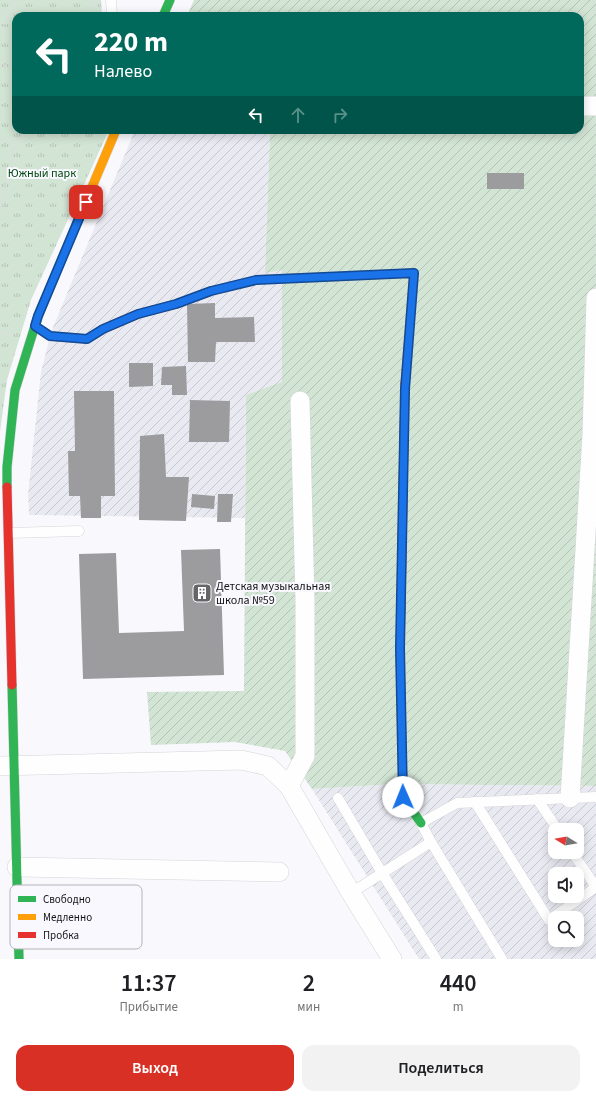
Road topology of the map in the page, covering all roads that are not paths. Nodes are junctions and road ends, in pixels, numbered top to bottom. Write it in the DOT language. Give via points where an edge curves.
graph roads {
  1 [pos="111,0"];
  2 [pos="170,0"];
  3 [pos="112,12"];
  4 [pos="165,12"];
  5 [pos="584,106"];
  6 [pos="596,106"];
  7 [pos="114,134"];
  8 [pos="596,298"];
  9 [pos="35,326"];
  10 [pos="300,401"];
  11 [pos="79,532"];
  12 [pos="9,534"];
  13 [pos="7,766"];
  14 [pos="289,786"];
  15 [pos="596,797"];
  16 [pos="338,798"];
  17 [pos="570,798"];
  18 [pos="537,799"];
  19 [pos="475,802"];
  20 [pos="421,823"];
  21 [pos="553,823"];
  22 [pos="431,842"];
  23 [pos="577,859"];
  24 [pos="17,867"];
  25 [pos="279,872"];
  26 [pos="382,873"];
  27 [pos="17,885"];
  28 [pos="596,887"];
  29 [pos="351,893"];
  30 [pos="19,949"];
  31 [pos="19,959"];
  32 [pos="392,959"];
  33 [pos="436,959"];
  34 [pos="502,959"];
  1 -- 3 [label="lane"];
  2 -- 4 [label="street"];
  5 -- 6 [label="street"];
  7 -- 9 [label="street"];
  8 -- 17 [label="street" via="591,442"];
  9 -- 12 [label="street" via="16,390 7,467"];
  9 -- 20 [label="street" via="50,336 87,339 138,314 256,280 414,273 405,389 400,648 403,797"];
  10 -- 14 [label="street" via="305,601 305,756"];
  11 -- 12 [label="lane"];
  12 -- 13 [label="street"];
  13 -- 14 [label="street" via="241,760 268,766"];
  13 -- 24 [label="street"];
  14 -- 29 [label="street"];
  15 -- 17 [label="lane"];
  16 -- 26 [label="lane"];
  17 -- 18 [label="lane"];
  18 -- 19 [label="lane"];
  18 -- 21 [label="lane"];
  19 -- 20 [label="lane" via="457,802"];
  19 -- 28 [label="lane" via="549,920"];
  20 -- 22 [label="lane"];
  22 -- 26 [label="lane"];
  22 -- 34 [label="lane"];
  23 -- 28 [label="lane"];
  24 -- 25 [label="street"];
  24 -- 27 [label="street"];
  26 -- 29 [label="lane"];
  26 -- 33 [label="lane"];
  29 -- 32 [label="street"];
  30 -- 31 [label="street"];
}
